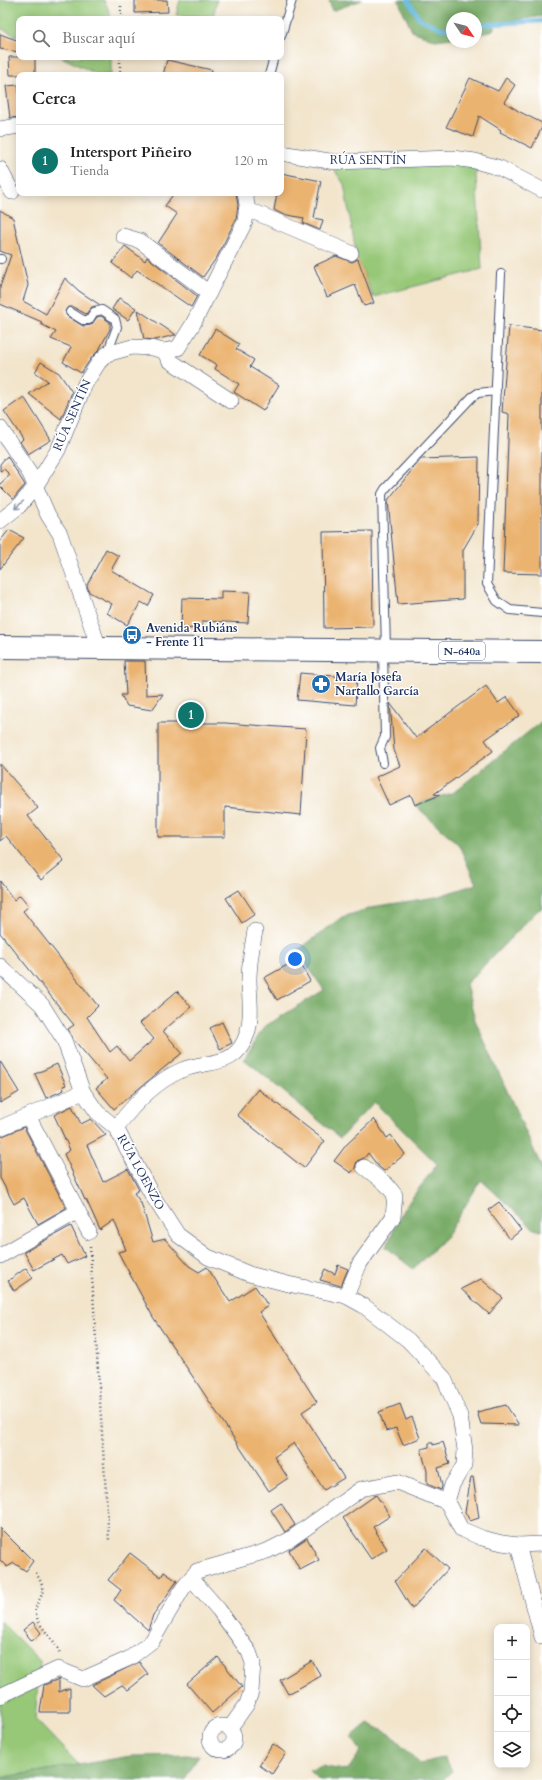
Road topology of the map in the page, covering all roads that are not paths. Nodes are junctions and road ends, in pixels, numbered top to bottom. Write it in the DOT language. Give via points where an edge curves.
graph roads {
  1 [pos="292,0"];
  2 [pos="284,26"];
  3 [pos="273,60"];
  4 [pos="270,72"];
  5 [pos="16,126"];
  6 [pos="0,129"];
  7 [pos="284,154"];
  8 [pos="0,169"];
  9 [pos="542,188"];
  10 [pos="12,192"];
  11 [pos="246,196"];
  12 [pos="246,211"];
  13 [pos="124,236"];
  14 [pos="351,253"];
  15 [pos="501,274"];
  16 [pos="208,293"];
  17 [pos="70,312"];
  18 [pos="164,351"];
  19 [pos="107,354"];
  20 [pos="496,391"];
  21 [pos="231,401"];
  22 [pos="0,428"];
  23 [pos="35,487"];
  24 [pos="0,521"];
  25 [pos="542,613"];
  26 [pos="0,647"];
  27 [pos="99,648"];
  28 [pos="385,650"];
  29 [pos="542,652"];
  30 [pos="383,763"];
  31 [pos="255,931"];
  32 [pos="0,966"];
  33 [pos="83,1092"];
  34 [pos="28,1116"];
  35 [pos="0,1128"];
  36 [pos="116,1128"];
  37 [pos="364,1167"];
  38 [pos="78,1211"];
  39 [pos="89,1232"];
  40 [pos="0,1256"];
  41 [pos="346,1296"];
  42 [pos="447,1502"];
  43 [pos="542,1544"];
  44 [pos="518,1545"];
  45 [pos="191,1578"];
  46 [pos="542,1637"];
  47 [pos="0,1696"];
  48 [pos="230,1728"];
  1 -- 2 [label="lane"];
  3 -- 4 [label="lane"];
  5 -- 6 [label="street"];
  7 -- 9 [label="street, RÚA SENTÍN" via="335,162 452,158 475,161 500,168"];
  8 -- 10 [label="street"];
  11 -- 12 [label="street"];
  12 -- 14 [label="street" via="257,213"];
  12 -- 16 [label="street" via="245,222"];
  13 -- 16 [label="street" via="140,241"];
  15 -- 20 [label="lane"];
  16 -- 18 [label="street" via="178,348"];
  17 -- 19 [label="lane" via="83,320 89,320 94,312 102,310 115,319 117,327"];
  18 -- 19 [label="street" via="132,347"];
  18 -- 21 [label="street" via="169,360"];
  19 -- 23 [label="street, RÚA SENTÍN" via="85,384 58,450"];
  20 -- 25 [label="lane" via="487,584 496,601 510,610"];
  20 -- 28 [label="lane" via="478,393 472,397 382,494"];
  22 -- 23 [label="street" via="30,474"];
  23 -- 24 [label="street, RÚA SENTÍN, one-way" via="19,506"];
  23 -- 27 [label="street" via="60,534"];
  26 -- 27 [label="main road, N-640a"];
  27 -- 28 [label="main road, N-640a"];
  28 -- 29 [label="main road, N-640a"];
  28 -- 30 [label="lane" via="385,738 380,748"];
  31 -- 36 [label="street" via="249,978 251,1018 247,1035 237,1053 211,1064 182,1070 158,1084 128,1111"];
  32 -- 33 [label="street, RÚA LOENZO" via="42,1005 64,1040"];
  33 -- 34 [label="street"];
  33 -- 36 [label="street, RÚA LOENZO" via="97,1112"];
  34 -- 35 [label="street"];
  34 -- 38 [label="street"];
  36 -- 41 [label="street, RÚA LOENZO" via="152,1195 178,1235 208,1257 249,1274"];
  37 -- 41 [label="street" via="386,1184 395,1196 393,1217 360,1263"];
  38 -- 39 [label="street"];
  38 -- 40 [label="street"];
  41 -- 42 [label="street, RÚA LOENZO" via="364,1306 408,1340 444,1378 460,1416 465,1450 464,1466 452,1485"];
  42 -- 44 [label="street" via="461,1529 482,1538"];
  42 -- 45 [label="street" via="397,1482 362,1489 289,1540 267,1551 197,1571"];
  43 -- 44 [label="street"];
  44 -- 46 [label="street"];
  45 -- 47 [label="street" via="152,1641 130,1658 83,1679 58,1669"];
  45 -- 48 [label="street" via="219,1610 249,1652 253,1663 251,1692 247,1704"];
}
